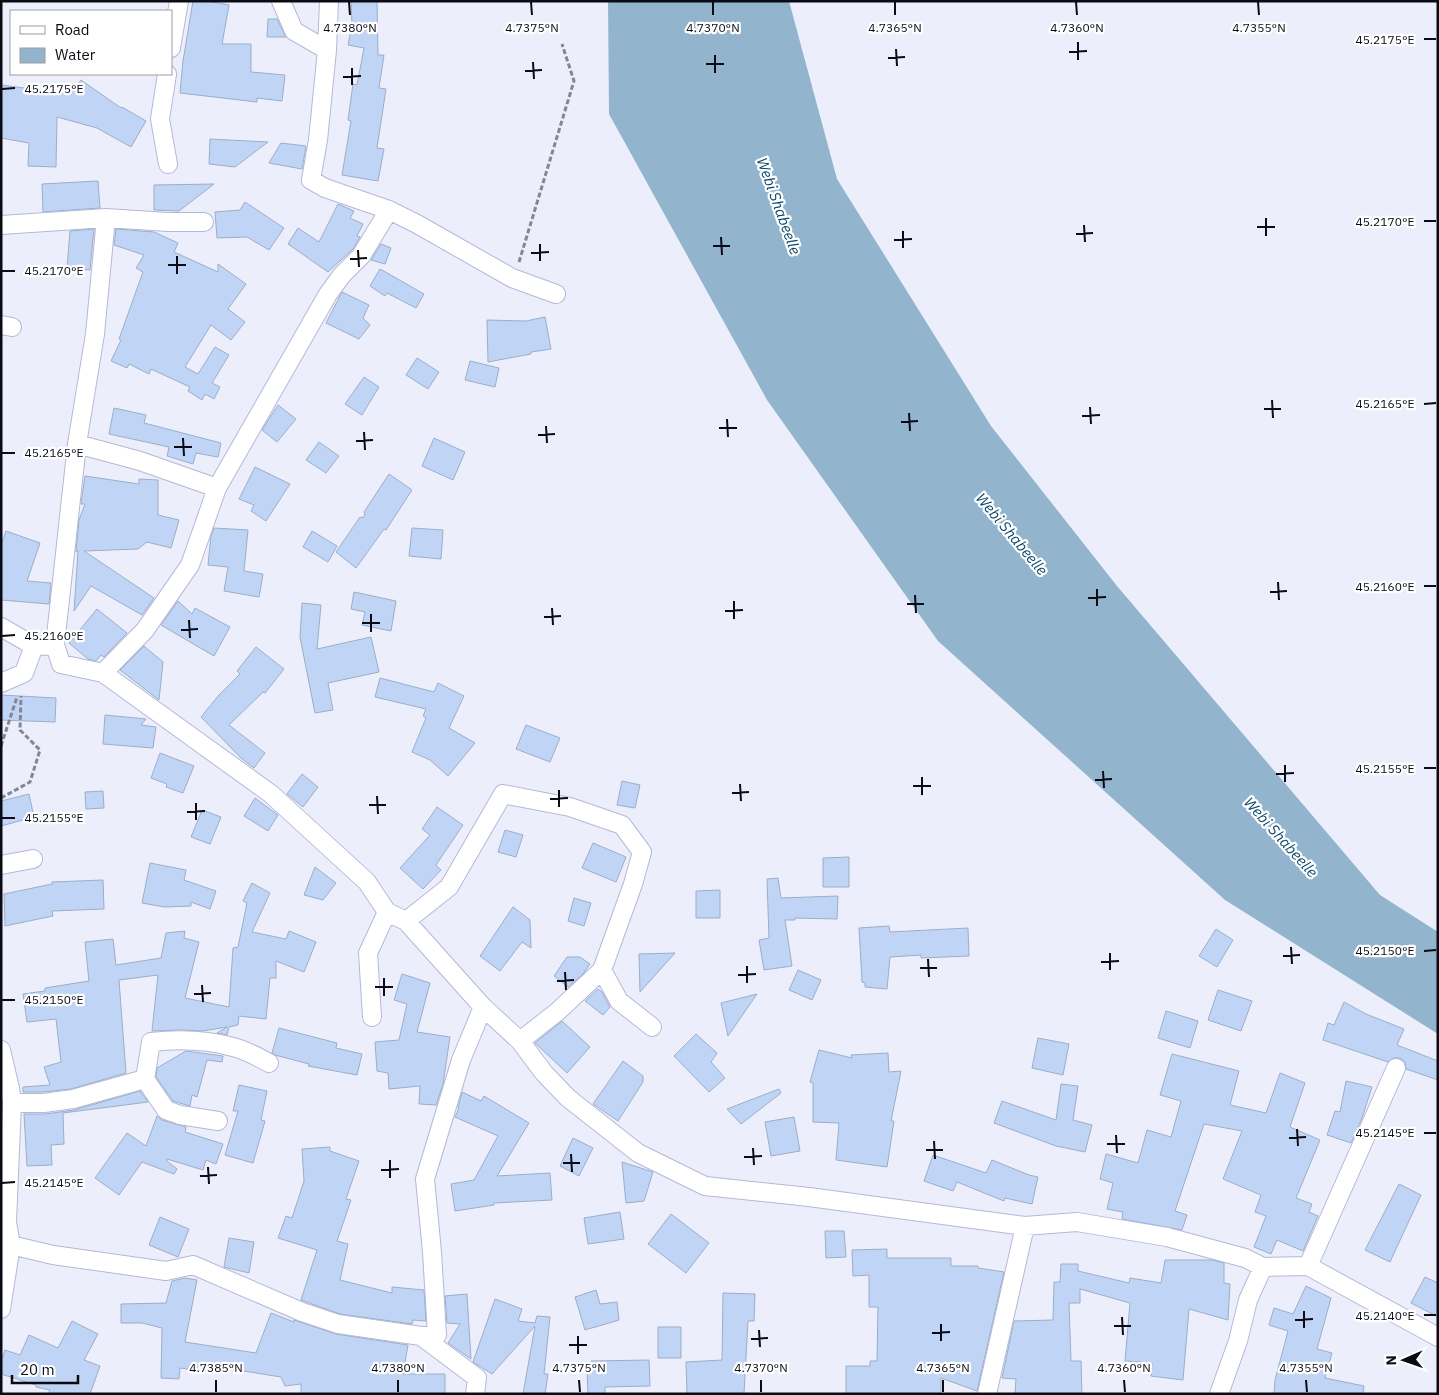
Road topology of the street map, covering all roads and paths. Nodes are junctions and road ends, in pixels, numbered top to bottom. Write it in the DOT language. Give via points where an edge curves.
graph roads {
  1 [pos="178,1"];
  2 [pos="281,1"];
  3 [pos="329,1"];
  4 [pos="172,41"];
  5 [pos="562,44"];
  6 [pos="328,50"];
  7 [pos="167,75"];
  8 [pos="168,164"];
  9 [pos="389,210"];
  10 [pos="106,218"];
  11 [pos="204,222"];
  12 [pos="1,225"];
  13 [pos="512,278"];
  14 [pos="556,294"];
  15 [pos="77,444"];
  16 [pos="217,488"];
  17 [pos="1,627"];
  18 [pos="55,645"];
  19 [pos="34,646"];
  20 [pos="24,673"];
  21 [pos="103,673"];
  22 [pos="1,683"];
  23 [pos="21,696"];
  24 [pos="1,746"];
  25 [pos="1,798"];
  26 [pos="33,859"];
  27 [pos="1,865"];
  28 [pos="387,912"];
  29 [pos="406,921"];
  30 [pos="602,970"];
  31 [pos="483,1007"];
  32 [pos="372,1017"];
  33 [pos="652,1027"];
  34 [pos="520,1041"];
  35 [pos="1,1050"];
  36 [pos="269,1063"];
  37 [pos="1396,1068"];
  38 [pos="145,1079"];
  39 [pos="12,1103"];
  40 [pos="218,1120"];
  41 [pos="1025,1226"];
  42 [pos="6,1244"];
  43 [pos="1308,1266"];
  44 [pos="1263,1267"];
  45 [pos="1,1309"];
  46 [pos="421,1336"];
  47 [pos="1438,1337"];
  48 [pos="475,1394"];
  49 [pos="987,1394"];
  50 [pos="1219,1394"];
  1 -- 4 [label="street"];
  2 -- 6 [label="street" via="294,31"];
  3 -- 6 [label="street"];
  5 -- 13 [label="path" via="574,81 521,258"];
  6 -- 9 [label="street" via="311,180"];
  7 -- 8 [label="street" via="160,119"];
  9 -- 13 [label="street"];
  9 -- 16 [label="street" via="361,256 328,294"];
  10 -- 11 [label="street"];
  10 -- 12 [label="street"];
  10 -- 15 [label="street" via="95,334"];
  13 -- 14 [label="street"];
  15 -- 16 [label="street" via="140,461"];
  15 -- 18 [label="street"];
  16 -- 21 [label="street" via="190,565 144,630"];
  17 -- 19 [label="street"];
  18 -- 19 [label="street"];
  18 -- 21 [label="street" via="61,664"];
  19 -- 20 [label="street"];
  20 -- 22 [label="street"];
  20 -- 24 [label="path"];
  21 -- 28 [label="street" via="271,794 367,882"];
  23 -- 25 [label="path" via="20,730 40,750 30,782"];
  26 -- 27 [label="street"];
  28 -- 29 [label="street"];
  28 -- 32 [label="street" via="368,953"];
  29 -- 30 [label="street" via="449,887 503,794 570,807 622,824 642,852"];
  29 -- 31 [label="street"];
  30 -- 33 [label="street" via="619,1001"];
  30 -- 34 [label="street"];
  31 -- 34 [label="street"];
  31 -- 46 [label="street" via="461,1060 425,1179 437,1335"];
  34 -- 41 [label="street" via="544,1073 575,1104 638,1152 705,1186"];
  35 -- 39 [label="street"];
  36 -- 38 [label="street" via="235,1047 208,1042 151,1042"];
  37 -- 43 [label="street"];
  38 -- 39 [label="street" via="73,1099"];
  38 -- 40 [label="street" via="166,1110 188,1117"];
  39 -- 42 [label="street"];
  41 -- 44 [label="street" via="1077,1222 1167,1237 1245,1258"];
  41 -- 49 [label="street"];
  42 -- 45 [label="street"];
  42 -- 46 [label="street" via="53,1255 166,1272 192,1265 338,1324"];
  43 -- 44 [label="street"];
  43 -- 47 [label="street"];
  44 -- 50 [label="street" via="1248,1300 1238,1341"];
  46 -- 48 [label="street" via="477,1378"];
}
